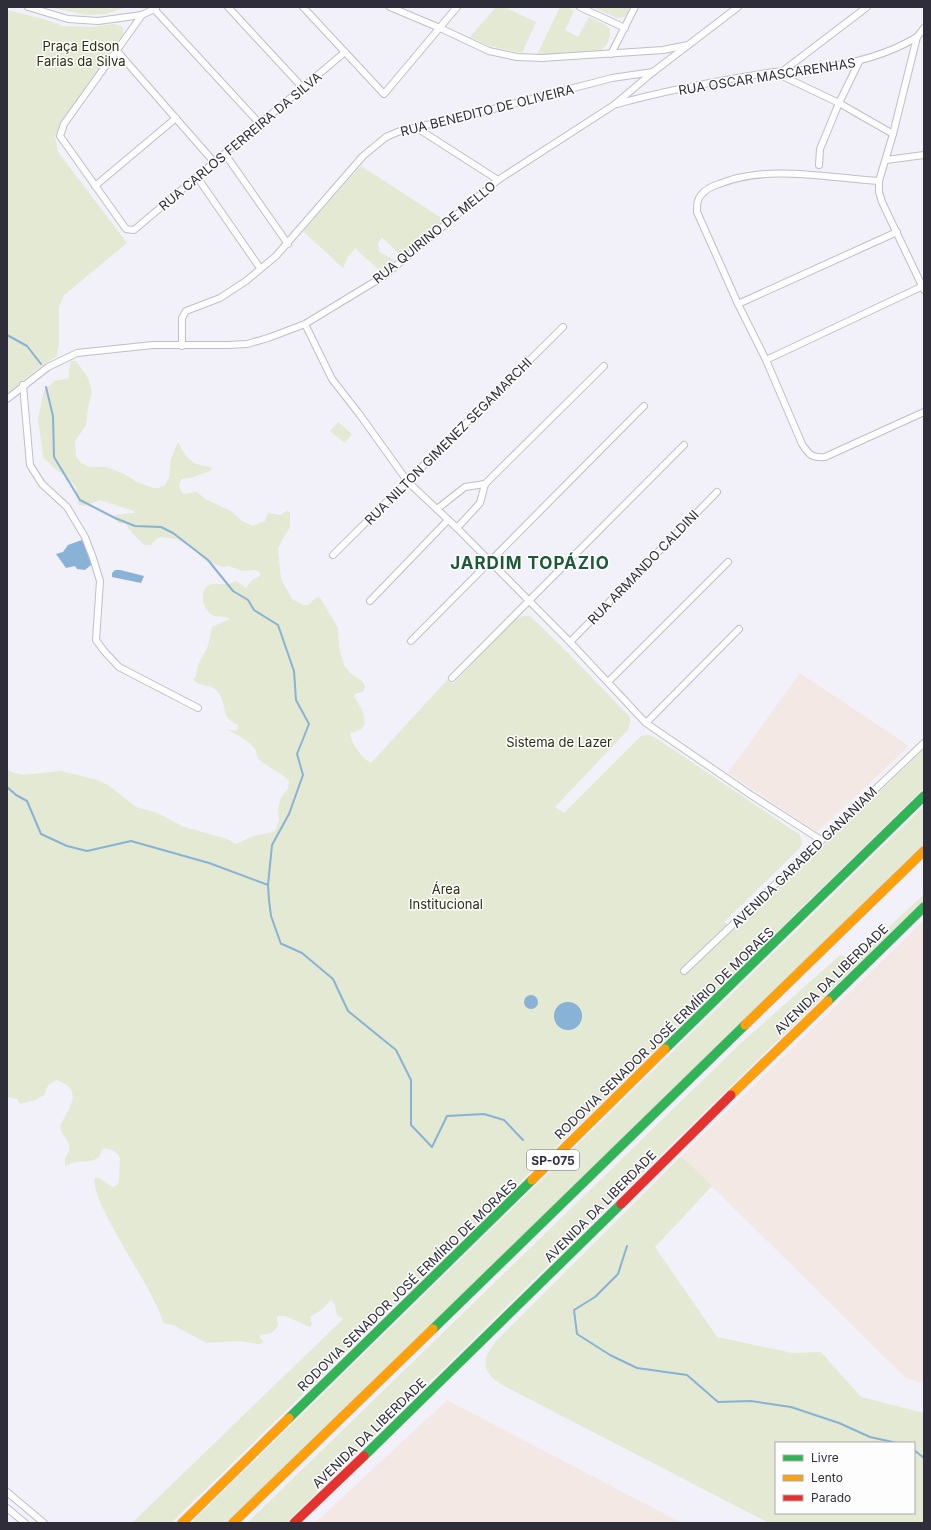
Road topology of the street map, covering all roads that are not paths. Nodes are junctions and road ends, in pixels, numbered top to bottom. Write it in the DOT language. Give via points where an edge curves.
graph roads {
  1 [pos="28,7"];
  2 [pos="228,7"];
  3 [pos="303,7"];
  4 [pos="390,7"];
  5 [pos="458,7"];
  6 [pos="580,7"];
  7 [pos="635,7"];
  8 [pos="738,7"];
  9 [pos="867,7"];
  10 [pos="156,8"];
  11 [pos="142,15"];
  12 [pos="440,28"];
  13 [pos="625,28"];
  14 [pos="924,28"];
  15 [pos="917,37"];
  16 [pos="690,44"];
  17 [pos="116,50"];
  18 [pos="345,52"];
  19 [pos="611,54"];
  20 [pos="859,62"];
  21 [pos="783,71"];
  22 [pos="653,72"];
  23 [pos="774,72"];
  24 [pos="303,88"];
  25 [pos="839,103"];
  26 [pos="614,105"];
  27 [pos="176,118"];
  28 [pos="260,124"];
  29 [pos="417,128"];
  30 [pos="893,134"];
  31 [pos="225,154"];
  32 [pos="924,154"];
  33 [pos="886,160"];
  34 [pos="214,162"];
  35 [pos="819,165"];
  36 [pos="197,176"];
  37 [pos="498,180"];
  38 [pos="879,182"];
  39 [pos="95,186"];
  40 [pos="897,232"];
  41 [pos="288,244"];
  42 [pos="260,268"];
  43 [pos="923,288"];
  44 [pos="738,304"];
  45 [pos="306,324"];
  46 [pos="563,327"];
  47 [pos="182,346"];
  48 [pos="766,360"];
  49 [pos="604,366"];
  50 [pos="23,385"];
  51 [pos="7,399"];
  52 [pos="644,406"];
  53 [pos="924,412"];
  54 [pos="684,445"];
  55 [pos="408,482"];
  56 [pos="485,484"];
  57 [pos="717,492"];
  58 [pos="437,509"];
  59 [pos="448,520"];
  60 [pos="457,528"];
  61 [pos="333,555"];
  62 [pos="490,562"];
  63 [pos="728,562"];
  64 [pos="370,601"];
  65 [pos="528,602"];
  66 [pos="739,629"];
  67 [pos="411,641"];
  68 [pos="570,642"];
  69 [pos="452,678"];
  70 [pos="608,682"];
  71 [pos="198,708"];
  72 [pos="646,723"];
  73 [pos="924,743"];
  74 [pos="924,796"];
  75 [pos="822,840"];
  76 [pos="924,851"];
  77 [pos="924,907"];
  78 [pos="684,971"];
  79 [pos="7,1492"];
  80 [pos="15,1499"];
  81 [pos="7,1508"];
  82 [pos="25,1523"];
  83 [pos="44,1523"];
  84 [pos="182,1523"];
  85 [pos="233,1523"];
  86 [pos="294,1523"];
  1 -- 11 [label="street" via="68,19 98,21"];
  2 -- 24 [label="street"];
  3 -- 18 [label="street"];
  4 -- 12 [label="street"];
  5 -- 12 [label="street"];
  6 -- 13 [label="street"];
  7 -- 13 [label="street"];
  8 -- 16 [label="street, RUA QUIRINO DE MELLO"];
  9 -- 21 [label="street"];
  10 -- 11 [label="street"];
  10 -- 28 [label="street"];
  11 -- 17 [label="street"];
  12 -- 18 [label="street" via="384,94"];
  12 -- 19 [label="street" via="489,51 517,57"];
  13 -- 19 [label="street"];
  14 -- 15 [label="street"];
  15 -- 20 [label="street, RUA OSCAR MASCARENHAS" via="896,49"];
  15 -- 30 [label="street"];
  16 -- 19 [label="street" via="663,50"];
  16 -- 22 [label="street, RUA QUIRINO DE MELLO"];
  17 -- 27 [label="street"];
  17 -- 39 [label="street" via="64,124 60,136"];
  18 -- 24 [label="street, RUA CARLOS FERREIRA DA SILVA"];
  20 -- 21 [label="street, RUA OSCAR MASCARENHAS"];
  20 -- 25 [label="street"];
  21 -- 23 [label="street, RUA OSCAR MASCARENHAS"];
  22 -- 26 [label="street, RUA QUIRINO DE MELLO"];
  22 -- 29 [label="street, RUA BENEDITO DE OLIVEIRA" via="612,78"];
  23 -- 25 [label="street"];
  23 -- 26 [label="street, RUA OSCAR MASCARENHAS" via="685,88"];
  24 -- 28 [label="street, RUA CARLOS FERREIRA DA SILVA"];
  25 -- 30 [label="street"];
  25 -- 35 [label="street" via="820,149"];
  26 -- 37 [label="street, RUA QUIRINO DE MELLO"];
  27 -- 34 [label="street"];
  27 -- 39 [label="street"];
  28 -- 31 [label="street, RUA CARLOS FERREIRA DA SILVA"];
  29 -- 37 [label="street"];
  29 -- 41 [label="street, RUA BENEDITO DE OLIVEIRA" via="386,137 363,156"];
  30 -- 33 [label="street"];
  31 -- 34 [label="street, RUA CARLOS FERREIRA DA SILVA"];
  31 -- 41 [label="street"];
  32 -- 33 [label="street"];
  33 -- 38 [label="street"];
  34 -- 36 [label="street, RUA CARLOS FERREIRA DA SILVA"];
  36 -- 39 [label="street, RUA CARLOS FERREIRA DA SILVA" via="134,230 126,229"];
  36 -- 42 [label="street"];
  37 -- 45 [label="street, RUA QUIRINO DE MELLO" via="384,276"];
  38 -- 40 [label="street" via="880,197"];
  38 -- 44 [label="street" via="787,173 750,175 730,179 701,194 697,202 697,212"];
  40 -- 43 [label="street"];
  40 -- 44 [label="street"];
  41 -- 42 [label="street, RUA BENEDITO DE OLIVEIRA"];
  42 -- 47 [label="street, RUA BENEDITO DE OLIVEIRA" via="220,298 186,311 182,318"];
  43 -- 48 [label="street"];
  44 -- 48 [label="street"];
  45 -- 47 [label="street, RUA QUIRINO DE MELLO" via="247,344"];
  45 -- 55 [label="street" via="332,379"];
  46 -- 55 [label="street, RUA NILTON GIMENEZ SEGAMARCHI"];
  47 -- 50 [label="street, RUA QUIRINO DE MELLO" via="152,345 77,353 48,367"];
  48 -- 53 [label="street" via="802,444 809,455 816,458 825,457"];
  49 -- 56 [label="street"];
  50 -- 51 [label="street, RUA QUIRINO DE MELLO"];
  50 -- 71 [label="street" via="30,465 42,484 67,507 85,537 96,566 100,581 96,640 119,666"];
  52 -- 62 [label="street"];
  54 -- 65 [label="street"];
  55 -- 58 [label="street"];
  55 -- 61 [label="street, RUA NILTON GIMENEZ SEGAMARCHI"];
  56 -- 58 [label="street" via="464,487"];
  56 -- 60 [label="street" via="480,503"];
  57 -- 68 [label="street, RUA ARMANDO CALDINI"];
  58 -- 59 [label="street"];
  59 -- 60 [label="street"];
  59 -- 64 [label="street"];
  60 -- 62 [label="street"];
  62 -- 65 [label="street"];
  62 -- 67 [label="street"];
  63 -- 70 [label="street"];
  65 -- 68 [label="street"];
  65 -- 69 [label="street"];
  66 -- 72 [label="street"];
  68 -- 70 [label="street"];
  70 -- 72 [label="street"];
  72 -- 75 [label="street"];
  73 -- 75 [label="street, AVENIDA GARABED GANANIAM"];
  74 -- 84 [label="main road, RODOVIA SENADOR JOSÉ ERMÍRIO DE MORAES / SP-075"];
  75 -- 78 [label="street, AVENIDA GARABED GANANIAM"];
  76 -- 85 [label="main road, SP-075"];
  77 -- 86 [label="main road, AVENIDA DA LIBERDADE"];
  79 -- 80 [label="street"];
  80 -- 81 [label="street"];
  80 -- 83 [label="street"];
  81 -- 82 [label="street"];
}
